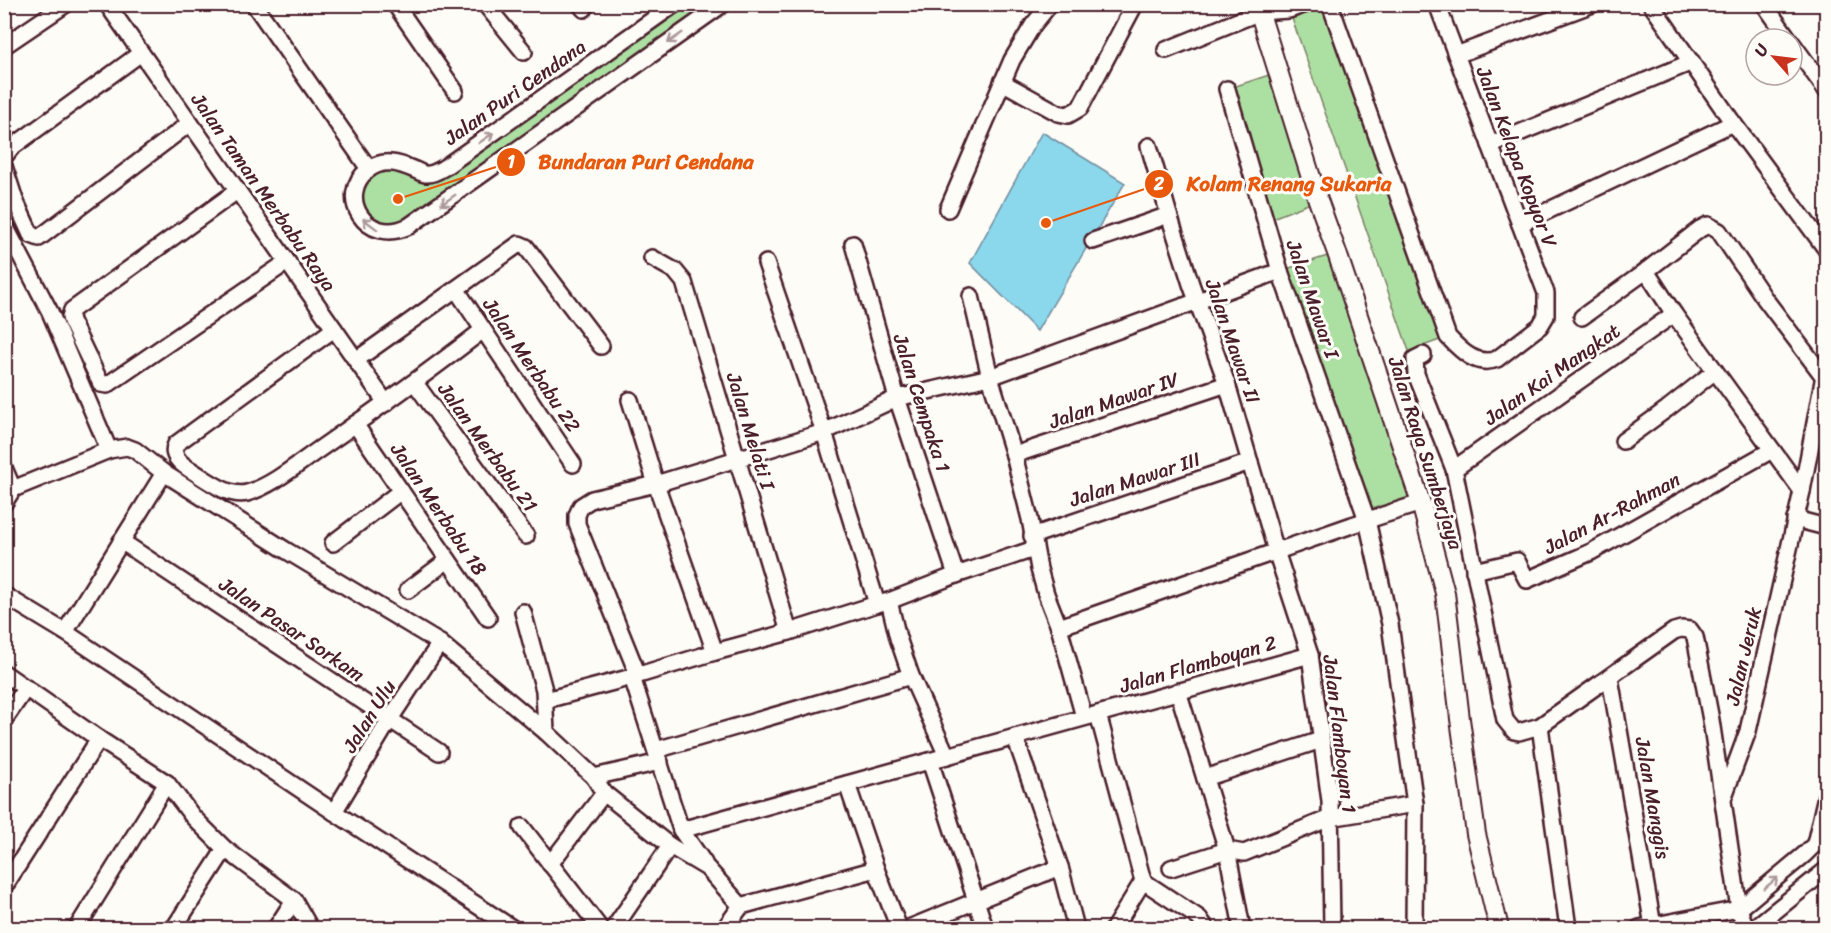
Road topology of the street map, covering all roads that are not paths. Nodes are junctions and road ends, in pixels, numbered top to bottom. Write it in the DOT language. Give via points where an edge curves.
graph roads {
  1 [pos="66,4"];
  2 [pos="107,4"];
  3 [pos="254,4"];
  4 [pos="395,4"];
  5 [pos="485,4"];
  6 [pos="675,4"];
  7 [pos="723,4"];
  8 [pos="1050,4"];
  9 [pos="1135,4"];
  10 [pos="1306,4"];
  11 [pos="1330,4"];
  12 [pos="1437,4"];
  13 [pos="1593,4"];
  14 [pos="1651,4"];
  15 [pos="1764,4"];
  16 [pos="1262,7"];
  17 [pos="1288,7"];
  18 [pos="1780,27"];
  19 [pos="4,46"];
  20 [pos="1166,50"];
  21 [pos="524,52"];
  22 [pos="141,53"];
  23 [pos="1456,55"];
  24 [pos="1804,59"];
  25 [pos="1692,62"];
  26 [pos="1002,82"];
  27 [pos="1227,89"];
  28 [pos="1827,90"];
  29 [pos="455,91"];
  30 [pos="190,123"];
  31 [pos="1733,123"];
  32 [pos="1490,145"];
  33 [pos="1149,146"];
  34 [pos="4,157"];
  35 [pos="4,166"];
  36 [pos="369,170"];
  37 [pos="237,191"];
  38 [pos="948,209"];
  39 [pos="1169,215"];
  40 [pos="4,224"];
  41 [pos="1520,224"];
  42 [pos="1093,241"];
  43 [pos="853,244"];
  44 [pos="1827,249"];
  45 [pos="652,258"];
  46 [pos="287,262"];
  47 [pos="766,263"];
  48 [pos="1280,271"];
  49 [pos="1646,271"];
  50 [pos="456,290"];
  51 [pos="971,296"];
  52 [pos="1198,301"];
  53 [pos="1674,314"];
  54 [pos="1582,316"];
  55 [pos="334,329"];
  56 [pos="483,330"];
  57 [pos="601,346"];
  58 [pos="1423,355"];
  59 [pos="356,360"];
  60 [pos="1716,371"];
  61 [pos="1825,371"];
  62 [pos="990,376"];
  63 [pos="415,382"];
  64 [pos="1227,384"];
  65 [pos="897,398"];
  66 [pos="630,400"];
  67 [pos="386,403"];
  68 [pos="355,424"];
  69 [pos="824,432"];
  70 [pos="1623,441"];
  71 [pos="109,450"];
  72 [pos="1772,450"];
  73 [pos="1014,455"];
  74 [pos="737,458"];
  75 [pos="1251,462"];
  76 [pos="573,464"];
  77 [pos="4,468"];
  78 [pos="1454,469"];
  79 [pos="164,473"];
  80 [pos="656,484"];
  81 [pos="13,489"];
  82 [pos="401,491"];
  83 [pos="1802,491"];
  84 [pos="4,503"];
  85 [pos="1421,503"];
  86 [pos="1795,519"];
  87 [pos="1367,520"];
  88 [pos="1827,527"];
  89 [pos="526,536"];
  90 [pos="122,541"];
  91 [pos="333,543"];
  92 [pos="1033,543"];
  93 [pos="1276,550"];
  94 [pos="448,560"];
  95 [pos="1474,571"];
  96 [pos="956,575"];
  97 [pos="408,590"];
  98 [pos="4,595"];
  99 [pos="883,602"];
  100 [pos="523,612"];
  101 [pos="488,618"];
  102 [pos="1059,627"];
  103 [pos="65,632"];
  104 [pos="789,632"];
  105 [pos="440,643"];
  106 [pos="715,652"];
  107 [pos="1310,655"];
  108 [pos="4,673"];
  109 [pos="635,676"];
  110 [pos="911,676"];
  111 [pos="1611,678"];
  112 [pos="26,688"];
  113 [pos="1178,692"];
  114 [pos="546,700"];
  115 [pos="1091,716"];
  116 [pos="4,720"];
  117 [pos="390,720"];
  118 [pos="1540,726"];
  119 [pos="546,732"];
  120 [pos="1015,737"];
  121 [pos="99,739"];
  122 [pos="1321,740"];
  123 [pos="439,752"];
  124 [pos="658,756"];
  125 [pos="946,756"];
  126 [pos="930,761"];
  127 [pos="594,777"];
  128 [pos="1205,778"];
  129 [pos="167,783"];
  130 [pos="847,784"];
  131 [pos="604,793"];
  132 [pos="1827,796"];
  133 [pos="1722,800"];
  134 [pos="1414,804"];
  135 [pos="334,812"];
  136 [pos="1330,818"];
  137 [pos="522,827"];
  138 [pos="681,830"];
  139 [pos="670,846"];
  140 [pos="225,849"];
  141 [pos="1227,850"];
  142 [pos="550,864"];
  143 [pos="1060,867"];
  144 [pos="707,868"];
  145 [pos="1171,868"];
  146 [pos="876,869"];
  147 [pos="1827,870"];
  148 [pos="1143,881"];
  149 [pos="4,887"];
  150 [pos="294,900"];
  151 [pos="978,902"];
  152 [pos="741,906"];
  153 [pos="1739,909"];
  154 [pos="1646,927"];
  155 [pos="77,928"];
  156 [pos="174,928"];
  157 [pos="276,928"];
  158 [pos="310,928"];
  159 [pos="512,928"];
  160 [pos="600,928"];
  161 [pos="614,928"];
  162 [pos="725,928"];
  163 [pos="898,928"];
  164 [pos="909,928"];
  165 [pos="986,928"];
  166 [pos="1076,928"];
  167 [pos="1114,928"];
  168 [pos="1206,928"];
  169 [pos="1242,928"];
  170 [pos="1332,928"];
  171 [pos="1414,928"];
  172 [pos="1499,928"];
  173 [pos="1568,928"];
  174 [pos="1746,928"];
  175 [pos="1754,928"];
  1 -- 19 [label="street"];
  2 -- 22 [label="street, Jalan Taman Merbabu Raya"];
  3 -- 36 [label="street"];
  4 -- 29 [label="street"];
  5 -- 21 [label="street"];
  36 -- 6 [label="street, Jalan Puri Cendana, one-way" via="387,162 425,175 445,167"];
  7 -- 36 [label="street, one-way" via="402,230 373,228 359,214 357,185"];
  8 -- 26 [label="street" via="1033,25"];
  9 -- 26 [label="street" via="1080,108 1068,115 1058,113"];
  10 -- 17 [label="street"];
  11 -- 41 [label="street, Jalan Kelapa Kopyor V" via="1448,337 1460,350 1481,362 1497,359 1540,326 1546,316 1546,293"];
  12 -- 23 [label="street, Jalan Kelapa Kopyor V"];
  13 -- 23 [label="street"];
  14 -- 25 [label="street"];
  15 -- 18 [label="street"];
  16 -- 17 [label="street"];
  16 -- 20 [label="street"];
  16 -- 85 [label="street, Jalan Raya Sumberjaya" via="1318,200"];
  22 -- 30 [label="street, Jalan Taman Merbabu Raya"];
  22 -- 34 [label="street"];
  23 -- 32 [label="street, Jalan Kelapa Kopyor V"];
  24 -- 28 [label="street"];
  25 -- 31 [label="street"];
  25 -- 32 [label="street"];
  26 -- 38 [label="street"];
  27 -- 48 [label="street, Jalan Mawar I"];
  30 -- 35 [label="street" via="39,238 32,234 15,200"];
  30 -- 37 [label="street, Jalan Taman Merbabu Raya"];
  31 -- 41 [label="street"];
  31 -- 44 [label="street"];
  32 -- 41 [label="street, Jalan Kelapa Kopyor V"];
  33 -- 39 [label="street, Jalan Mawar II"];
  37 -- 46 [label="street, Jalan Taman Merbabu Raya"];
  37 -- 46 [label="street" via="72,310 70,317 101,384 107,386"];
  39 -- 42 [label="street"];
  39 -- 52 [label="street, Jalan Mawar II"];
  40 -- 71 [label="street" via="50,312"];
  43 -- 65 [label="street, Jalan Cempaka 1"];
  45 -- 74 [label="street, Jalan Melati I" via="675,271 684,282"];
  46 -- 55 [label="street, Jalan Taman Merbabu Raya"];
  47 -- 69 [label="street"];
  48 -- 52 [label="street"];
  48 -- 87 [label="street, Jalan Mawar I"];
  49 -- 53 [label="street"];
  49 -- 54 [label="street"];
  49 -- 61 [label="street" via="1704,226 1712,227 1719,231 1766,299"];
  50 -- 56 [label="street, Jalan Merbabu 22"];
  50 -- 57 [label="street" via="519,244"];
  50 -- 59 [label="street"];
  51 -- 62 [label="street"];
  52 -- 62 [label="street"];
  52 -- 64 [label="street, Jalan Mawar II"];
  53 -- 60 [label="street"];
  53 -- 78 [label="street, Jalan Kai Mangkat"];
  55 -- 59 [label="street, Jalan Taman Merbabu Raya"];
  55 -- 68 [label="street" via="174,449 181,464 231,492 246,493 273,481"];
  56 -- 63 [label="street"];
  56 -- 76 [label="street, Jalan Merbabu 22"];
  58 -- 78 [label="street" via="1415,359 1416,374"];
  59 -- 67 [label="street, Jalan Taman Merbabu Raya"];
  60 -- 70 [label="street"];
  60 -- 72 [label="street"];
  61 -- 83 [label="street, Jalan Jeruk"];
  62 -- 65 [label="street"];
  62 -- 73 [label="street"];
  63 -- 67 [label="street"];
  63 -- 89 [label="street, Jalan Merbabu 21"];
  64 -- 73 [label="street, Jalan Mawar IV"];
  64 -- 75 [label="street, Jalan Mawar II"];
  65 -- 69 [label="street"];
  65 -- 96 [label="street, Jalan Cempaka 1"];
  66 -- 80 [label="street"];
  67 -- 68 [label="street"];
  68 -- 82 [label="street, Jalan Merbabu 18"];
  69 -- 74 [label="street"];
  69 -- 99 [label="street"];
  71 -- 79 [label="street" via="135,450"];
  71 -- 81 [label="street"];
  72 -- 83 [label="street"];
  72 -- 95 [label="street, Jalan Ar-Rahman" via="1601,546 1527,580 1517,561"];
  73 -- 92 [label="street"];
  74 -- 80 [label="street"];
  74 -- 104 [label="street, Jalan Melati I"];
  75 -- 92 [label="street, Jalan Mawar III"];
  75 -- 93 [label="street, Jalan Mawar II"];
  77 -- 81 [label="street"];
  78 -- 95 [label="street"];
  79 -- 90 [label="street"];
  79 -- 105 [label="street"];
  80 -- 106 [label="street"];
  80 -- 109 [label="street" via="592,499 581,506 577,524"];
  81 -- 84 [label="street"];
  82 -- 91 [label="street"];
  82 -- 94 [label="street, Jalan Merbabu 18"];
  83 -- 86 [label="street, Jalan Jeruk"];
  85 -- 87 [label="street"];
  85 -- 172 [label="street, Jalan Raya Sumberjaya" via="1445,593 1476,834"];
  86 -- 88 [label="street"];
  86 -- 133 [label="street, Jalan Jeruk" via="1748,730"];
  87 -- 93 [label="street"];
  87 -- 134 [label="street, Jalan Mawar I" via="1390,624"];
  90 -- 103 [label="street"];
  90 -- 117 [label="street, Jalan Pasar Sorkam"];
  92 -- 96 [label="street, Jalan Mawar III"];
  92 -- 102 [label="street"];
  93 -- 102 [label="street"];
  93 -- 107 [label="street, Jalan Flamboyan 1"];
  94 -- 97 [label="street"];
  94 -- 101 [label="street, Jalan Merbabu 18"];
  95 -- 118 [label="street" via="1505,720 1519,732"];
  96 -- 99 [label="street, Jalan Mawar III"];
  98 -- 103 [label="street"];
  99 -- 104 [label="street, Jalan Mawar III"];
  99 -- 110 [label="street"];
  100 -- 114 [label="street"];
  102 -- 115 [label="street"];
  103 -- 135 [label="street"];
  104 -- 106 [label="street, Jalan Mawar III"];
  105 -- 117 [label="street, Jalan Ulu"];
  105 -- 119 [label="street"];
  106 -- 109 [label="street, Jalan Mawar III"];
  107 -- 113 [label="street, Jalan Flamboyan 2"];
  107 -- 122 [label="street, Jalan Flamboyan 1"];
  108 -- 112 [label="street"];
  109 -- 114 [label="street, Jalan Mawar III"];
  109 -- 124 [label="street"];
  110 -- 124 [label="street"];
  110 -- 125 [label="street"];
  111 -- 118 [label="street"];
  111 -- 133 [label="street" via="1674,631 1690,630 1695,637 1709,710"];
  111 -- 154 [label="street, Jalan Manggis"];
  112 -- 116 [label="street"];
  112 -- 121 [label="street"];
  113 -- 115 [label="street, Jalan Flamboyan 2"];
  113 -- 128 [label="street"];
  114 -- 119 [label="street"];
  115 -- 120 [label="street, Jalan Flamboyan 2"];
  115 -- 148 [label="street"];
  117 -- 123 [label="street, Jalan Pasar Sorkam"];
  117 -- 135 [label="street, Jalan Ulu"];
  118 -- 173 [label="street"];
  119 -- 127 [label="street"];
  120 -- 125 [label="street, Jalan Flamboyan 2"];
  120 -- 143 [label="street"];
  121 -- 129 [label="street"];
  121 -- 149 [label="street"];
  122 -- 128 [label="street"];
  122 -- 136 [label="street, Jalan Flamboyan 1"];
  124 -- 127 [label="street"];
  124 -- 138 [label="street"];
  125 -- 126 [label="street, Jalan Flamboyan 2"];
  126 -- 130 [label="street, Jalan Flamboyan 2"];
  126 -- 151 [label="street"];
  127 -- 131 [label="street"];
  128 -- 141 [label="street"];
  129 -- 140 [label="street"];
  129 -- 155 [label="street"];
  130 -- 138 [label="street, Jalan Flamboyan 2"];
  130 -- 146 [label="street"];
  131 -- 139 [label="street"];
  131 -- 142 [label="street"];
  153 -- 132 [label="street, one-way" via="1815,844"];
  133 -- 153 [label="street"];
  134 -- 136 [label="street"];
  134 -- 171 [label="street, Jalan Mawar I"];
  135 -- 159 [label="street"];
  136 -- 141 [label="street" via="1244,852"];
  136 -- 170 [label="street, Jalan Flamboyan 1"];
  137 -- 142 [label="street"];
  138 -- 144 [label="street"];
  139 -- 144 [label="street"];
  139 -- 161 [label="street"];
  140 -- 150 [label="street"];
  140 -- 156 [label="street"];
  141 -- 145 [label="street"];
  141 -- 169 [label="street"];
  142 -- 160 [label="street"];
  143 -- 151 [label="street"];
  143 -- 166 [label="street"];
  144 -- 152 [label="street"];
  146 -- 152 [label="street"];
  146 -- 163 [label="street"];
  147 -- 175 [label="street"];
  148 -- 167 [label="street"];
  148 -- 168 [label="street" via="1198,918"];
  150 -- 157 [label="street"];
  150 -- 158 [label="street"];
  151 -- 164 [label="street"];
  151 -- 165 [label="street"];
  152 -- 162 [label="street"];
  153 -- 154 [label="street"];
  153 -- 174 [label="street"];
}
